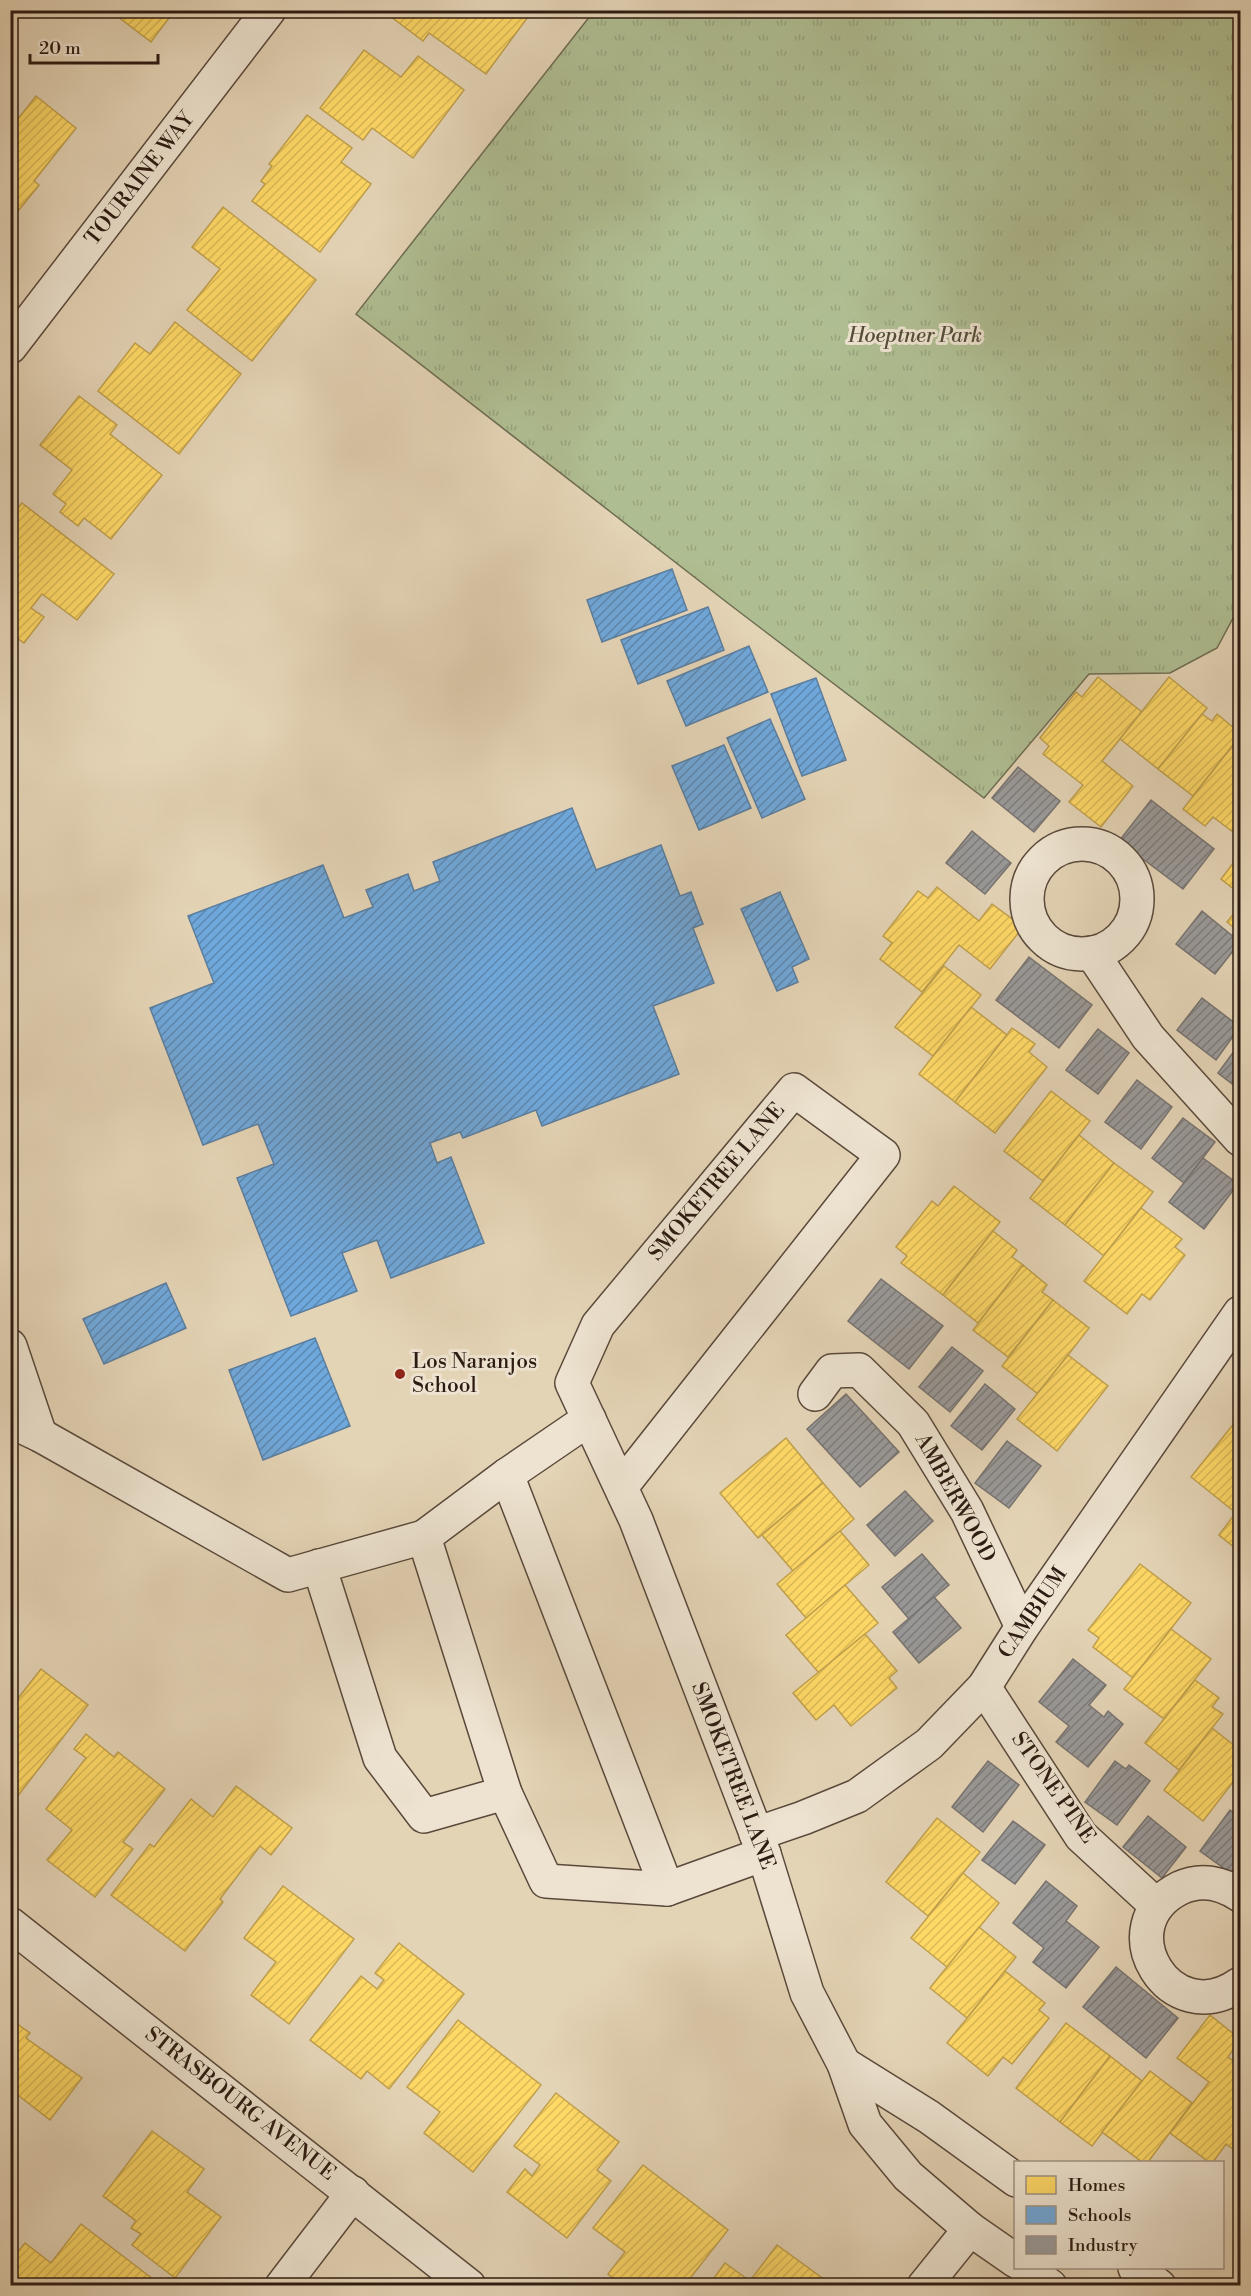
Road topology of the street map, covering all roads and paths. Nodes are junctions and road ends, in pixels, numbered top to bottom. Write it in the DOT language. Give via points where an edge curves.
graph roads {
  1 [pos="269,10"];
  2 [pos="10,347"];
  3 [pos="1092,953"];
  4 [pos="1240,1139"];
  5 [pos="1240,1313"];
  6 [pos="10,1346"];
  7 [pos="815,1394"];
  8 [pos="589,1419"];
  9 [pos="10,1421"];
  10 [pos="40,1435"];
  11 [pos="507,1475"];
  12 [pos="621,1487"];
  13 [pos="424,1537"];
  14 [pos="319,1566"];
  15 [pos="1022,1627"];
  16 [pos="984,1688"];
  17 [pos="505,1793"];
  18 [pos="760,1844"];
  19 [pos="667,1889"];
  20 [pos="1240,1895"];
  21 [pos="1157,1906"];
  22 [pos="10,1924"];
  23 [pos="1240,1984"];
  24 [pos="844,2064"];
  25 [pos="1014,2179"];
  26 [pos="353,2193"];
  27 [pos="970,2229"];
  28 [pos="1014,2260"];
  29 [pos="1026,2269"];
  30 [pos="1136,2269"];
  31 [pos="282,2286"];
  32 [pos="469,2286"];
  33 [pos="924,2286"];
  34 [pos="1050,2286"];
  35 [pos="1159,2286"];
  1 -- 2 [label="street, TOURAINE WAY"];
  3 -- 4 [label="street" via="1148,1037"];
  5 -- 15 [label="street, CAMBIUM"];
  6 -- 10 [label="street"];
  7 -- 15 [label="street, AMBERWOOD" via="832,1371 859,1370 913,1423 967,1511"];
  8 -- 11 [label="street"];
  8 -- 12 [label="street, SMOKETREE LANE"];
  8 -- 12 [label="street, SMOKETREE LANE" via="572,1383 598,1326 794,1090 883,1155"];
  9 -- 10 [label="street"];
  10 -- 14 [label="street" via="288,1575"];
  11 -- 13 [label="street"];
  11 -- 19 [label="street"];
  12 -- 18 [label="street, SMOKETREE LANE"];
  13 -- 14 [label="street"];
  13 -- 17 [label="street"];
  14 -- 17 [label="street" via="380,1758 423,1816"];
  15 -- 16 [label="street, CAMBIUM"];
  16 -- 18 [label="street, CAMBIUM" via="929,1744 857,1796 803,1818"];
  16 -- 21 [label="street, STONE PINE" via="1082,1836"];
  17 -- 19 [label="street" via="546,1881"];
  18 -- 19 [label="street, CAMBIUM"];
  18 -- 24 [label="street, SMOKETREE LANE" via="807,1994"];
  20 -- 21 [label="street" via="1208,1882 1189,1883 1170,1892"];
  21 -- 23 [label="street" via="1148,1922 1146,1940 1149,1958 1170,1986 1204,1997 1222,1995"];
  22 -- 26 [label="street, STRASBOURG AVENUE"];
  24 -- 25 [label="street" via="929,2117"];
  24 -- 27 [label="street, SMOKETREE LANE" via="865,2124 908,2176"];
  26 -- 31 [label="street"];
  26 -- 32 [label="street, STRASBOURG AVENUE"];
  27 -- 28 [label="street, SMOKETREE LANE"];
  27 -- 33 [label="street"];
  29 -- 34 [label="street"];
  30 -- 35 [label="street"];
}
